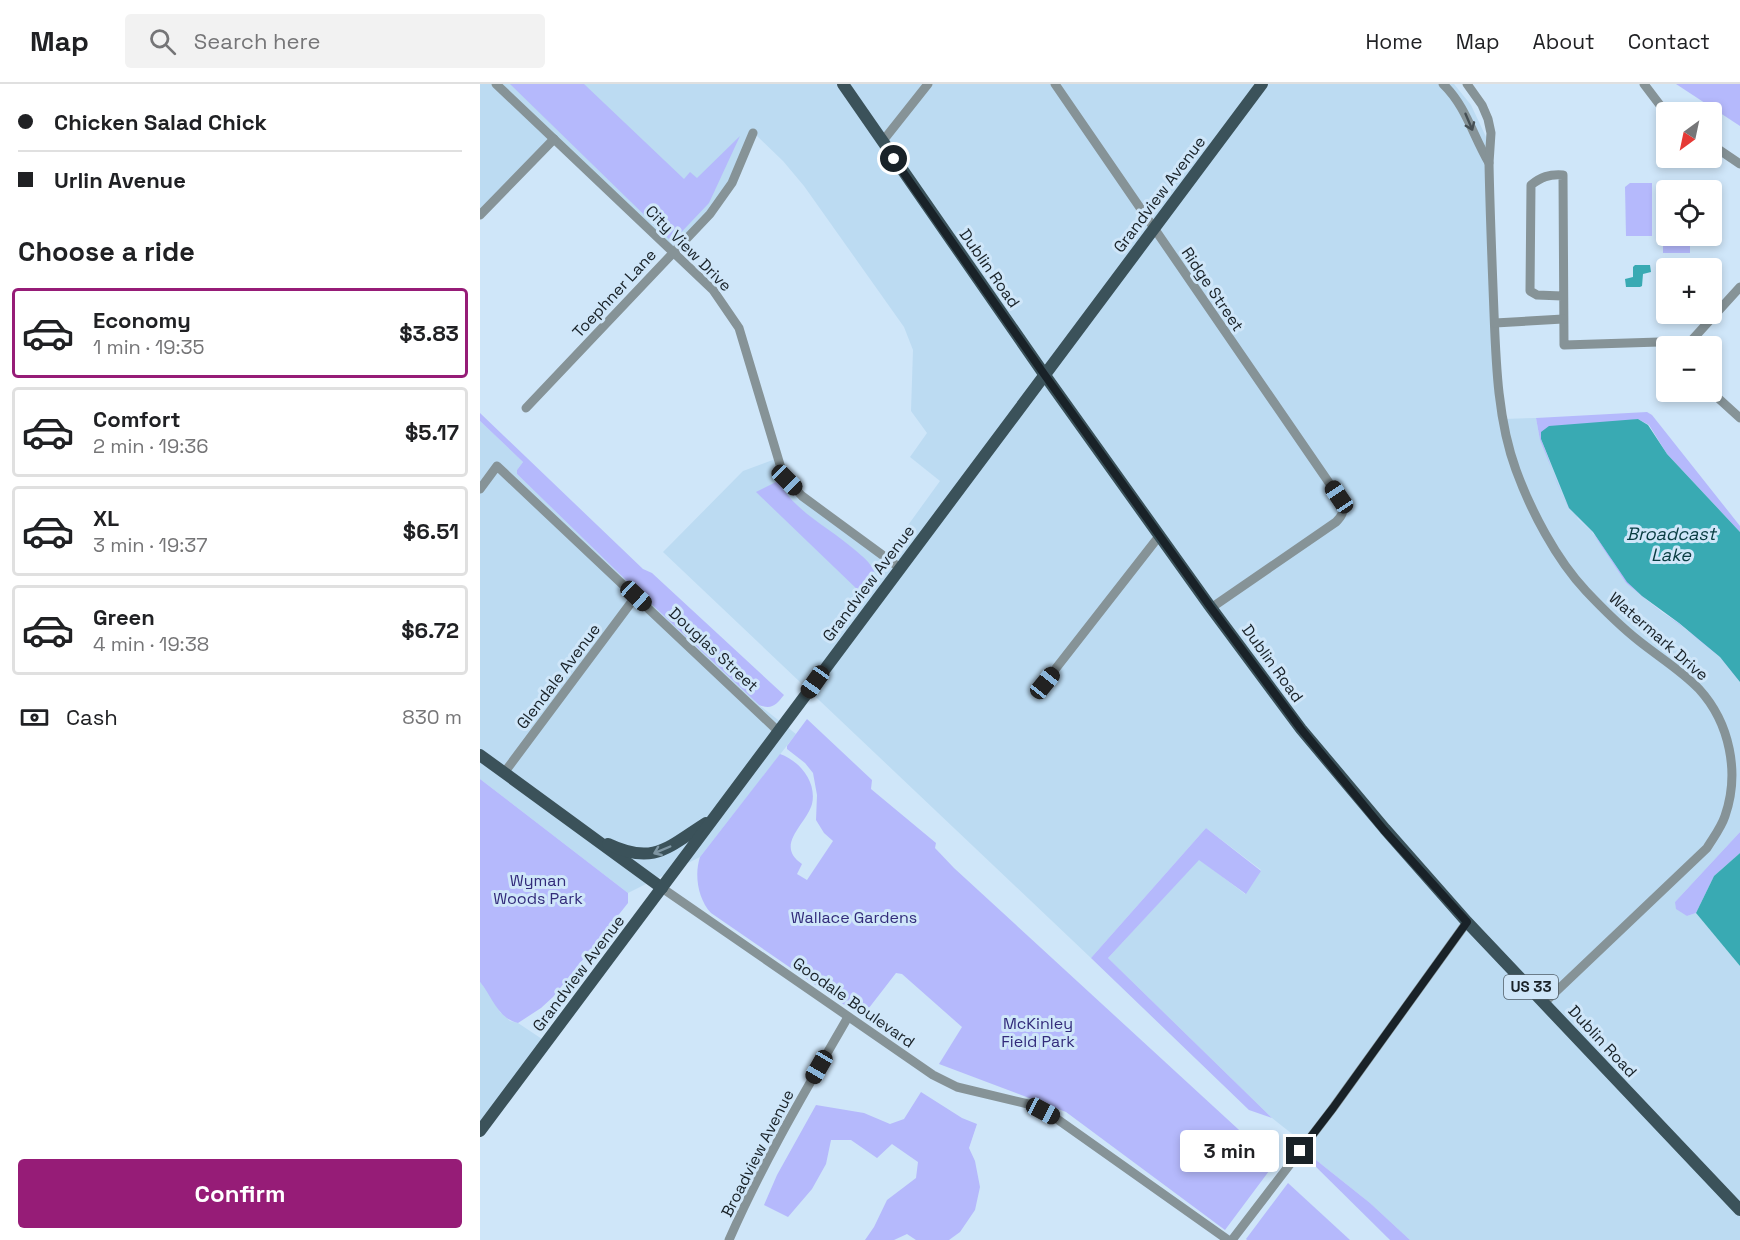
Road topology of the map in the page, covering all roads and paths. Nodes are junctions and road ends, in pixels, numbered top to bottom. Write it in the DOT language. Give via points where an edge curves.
graph roads {
  1 [pos="496,84"];
  2 [pos="843,84"];
  3 [pos="928,84"];
  4 [pos="1055,84"];
  5 [pos="1262,84"];
  6 [pos="1443,84"];
  7 [pos="1467,84"];
  8 [pos="1644,84"];
  9 [pos="1658,102"];
  10 [pos="753,133"];
  11 [pos="554,139"];
  12 [pos="882,142"];
  13 [pos="1722,152"];
  14 [pos="1489,163"];
  15 [pos="1740,164"];
  16 [pos="480,215"];
  17 [pos="1154,228"];
  18 [pos="673,252"];
  19 [pos="1740,287"];
  20 [pos="1562,296"];
  21 [pos="1563,319"];
  22 [pos="1495,323"];
  23 [pos="1699,336"];
  24 [pos="1656,344"];
  25 [pos="1044,374"];
  26 [pos="1722,402"];
  27 [pos="526,408"];
  28 [pos="1740,418"];
  29 [pos="480,489"];
  30 [pos="1160,535"];
  31 [pos="900,568"];
  32 [pos="636,596"];
  33 [pos="1211,608"];
  34 [pos="1039,690"];
  35 [pos="778,731"];
  36 [pos="480,755"];
  37 [pos="504,773"];
  38 [pos="712,819"];
  39 [pos="588,835"];
  40 [pos="662,888"];
  41 [pos="1467,922"];
  42 [pos="1545,1002"];
  43 [pos="848,1017"];
  44 [pos="480,1131"];
  45 [pos="1740,1210"];
  46 [pos="729,1240"];
  47 [pos="1230,1240"];
  1 -- 11 [label="street, City View Drive"];
  2 -- 12 [label="main road, Dublin Road / US 33"];
  3 -- 12 [label="street"];
  4 -- 17 [label="street, Ridge Street"];
  5 -- 17 [label="main road, Grandview Avenue"];
  6 -- 14 [label="street, Watermark Drive, one-way" via="1462,106"];
  7 -- 14 [label="street, Watermark Drive" via="1488,119"];
  8 -- 9 [label="street"];
  10 -- 18 [label="street, Toephner Lane" via="723,198"];
  11 -- 16 [label="street"];
  11 -- 18 [label="street, City View Drive"];
  12 -- 25 [label="main road, Dublin Road / US 33"];
  13 -- 15 [label="street"];
  14 -- 22 [label="street, Watermark Drive"];
  17 -- 25 [label="main road, Grandview Avenue"];
  17 -- 33 [label="street, Ridge Street" via="1343,503 1344,510 1336,522"];
  18 -- 27 [label="street, Toephner Lane"];
  18 -- 31 [label="street, City View Drive" via="713,290 739,328 787,480 802,496"];
  19 -- 23 [label="street"];
  20 -- 20 [label="street" via="1563,175 1552,174 1531,185 1530,291"];
  20 -- 21 [label="street"];
  21 -- 22 [label="street"];
  21 -- 24 [label="street" via="1564,345"];
  22 -- 42 [label="street, Watermark Drive" via="1497,372 1508,442 1516,470 1546,534 1596,602 1688,678 1711,704 1729,740 1732,767 1730,802 1707,848"];
  25 -- 30 [label="main road, Dublin Road / US 33"];
  25 -- 31 [label="main road, Grandview Avenue"];
  26 -- 28 [label="street"];
  29 -- 32 [label="street, Douglas Street" via="497,466"];
  30 -- 33 [label="main road, Dublin Road / US 33"];
  30 -- 34 [label="street"];
  31 -- 35 [label="main road, Grandview Avenue"];
  32 -- 35 [label="street, Douglas Street"];
  32 -- 37 [label="street, Glendale Avenue"];
  33 -- 41 [label="main road, Dublin Road / US 33" via="1301,729"];
  35 -- 38 [label="main road, Grandview Avenue"];
  36 -- 37 [label="main road, Goodale Boulevard"];
  37 -- 39 [label="main road, Goodale Boulevard"];
  38 -- 39 [label="main road, one-way" via="667,849 646,855"];
  38 -- 40 [label="main road, Grandview Avenue"];
  39 -- 40 [label="main road, Goodale Boulevard"];
  40 -- 43 [label="street, Goodale Boulevard"];
  40 -- 44 [label="main road, Grandview Avenue"];
  41 -- 42 [label="main road, Dublin Road / US 33"];
  41 -- 47 [label="street" via="1333,1108"];
  42 -- 45 [label="main road, Dublin Road / US 33"];
  43 -- 46 [label="street, Broadview Avenue" via="774,1147"];
  43 -- 47 [label="street, Goodale Boulevard" via="945,1082 1028,1104 1057,1119"];
}
